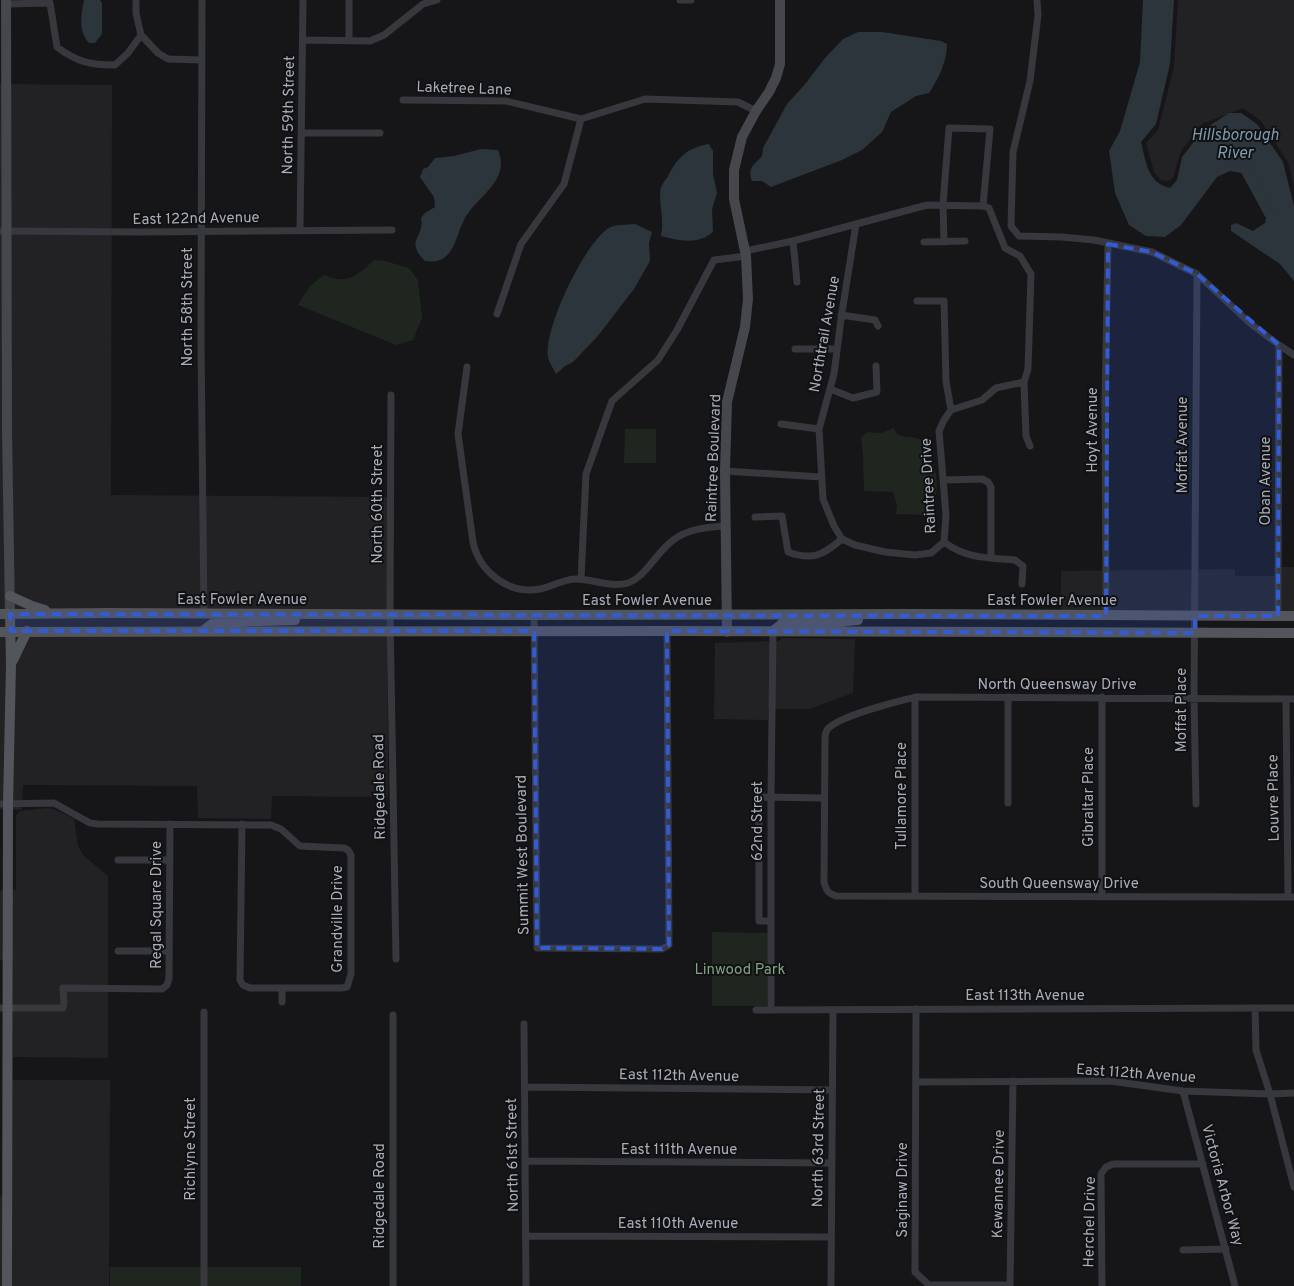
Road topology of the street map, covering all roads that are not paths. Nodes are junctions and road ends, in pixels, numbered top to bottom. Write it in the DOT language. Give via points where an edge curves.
graph roads {
  1 [pos="136,0"];
  2 [pos="202,0"];
  3 [pos="303,0"];
  4 [pos="349,0"];
  5 [pos="437,0"];
  6 [pos="680,0"];
  7 [pos="691,0"];
  8 [pos="780,0"];
  9 [pos="1037,0"];
  10 [pos="6,2"];
  11 [pos="141,35"];
  12 [pos="303,40"];
  13 [pos="349,40"];
  14 [pos="201,60"];
  15 [pos="403,100"];
  16 [pos="756,111"];
  17 [pos="581,119"];
  18 [pos="302,133"];
  19 [pos="380,133"];
  20 [pos="942,204"];
  21 [pos="983,206"];
  22 [pos="856,224"];
  23 [pos="300,230"];
  24 [pos="392,230"];
  25 [pos="3,231"];
  26 [pos="200,232"];
  27 [pos="793,241"];
  28 [pos="964,241"];
  29 [pos="924,242"];
  30 [pos="944,242"];
  31 [pos="1108,244"];
  32 [pos="746,253"];
  33 [pos="1197,274"];
  34 [pos="798,282"];
  35 [pos="917,301"];
  36 [pos="498,314"];
  37 [pos="841,315"];
  38 [pos="878,326"];
  39 [pos="1279,345"];
  40 [pos="837,349"];
  41 [pos="794,350"];
  42 [pos="1294,355"];
  43 [pos="876,366"];
  44 [pos="466,367"];
  45 [pos="1024,382"];
  46 [pos="830,389"];
  47 [pos="391,395"];
  48 [pos="952,410"];
  49 [pos="781,424"];
  50 [pos="819,428"];
  51 [pos="1030,446"];
  52 [pos="725,471"];
  53 [pos="821,477"];
  54 [pos="944,480"];
  55 [pos="756,517"];
  56 [pos="726,526"];
  57 [pos="842,538"];
  58 [pos="944,542"];
  59 [pos="991,558"];
  60 [pos="581,579"];
  61 [pos="1022,584"];
  62 [pos="10,596"];
  63 [pos="56,613"];
  64 [pos="5,614"];
  65 [pos="204,614"];
  66 [pos="301,614"];
  67 [pos="390,614"];
  68 [pos="908,614"];
  69 [pos="534,615"];
  70 [pos="727,615"];
  71 [pos="1106,616"];
  72 [pos="1195,616"];
  73 [pos="1278,616"];
  74 [pos="1294,616"];
  75 [pos="5,631"];
  76 [pos="27,631"];
  77 [pos="391,631"];
  78 [pos="534,631"];
  79 [pos="667,631"];
  80 [pos="203,632"];
  81 [pos="727,632"];
  82 [pos="773,632"];
  83 [pos="1195,633"];
  84 [pos="1294,633"];
  85 [pos="11,666"];
  86 [pos="914,697"];
  87 [pos="1008,697"];
  88 [pos="1102,698"];
  89 [pos="1194,698"];
  90 [pos="1286,699"];
  91 [pos="1294,699"];
  92 [pos="771,798"];
  93 [pos="824,798"];
  94 [pos="1008,803"];
  95 [pos="4,804"];
  96 [pos="1196,804"];
  97 [pos="170,824"];
  98 [pos="242,824"];
  99 [pos="118,860"];
  100 [pos="170,860"];
  101 [pos="914,895"];
  102 [pos="1102,897"];
  103 [pos="1291,897"];
  104 [pos="772,921"];
  105 [pos="118,951"];
  106 [pos="169,951"];
  107 [pos="396,959"];
  108 [pos="282,988"];
  109 [pos="282,1002"];
  110 [pos="4,1008"];
  111 [pos="1255,1008"];
  112 [pos="1294,1008"];
  113 [pos="916,1009"];
  114 [pos="756,1010"];
  115 [pos="771,1010"];
  116 [pos="833,1010"];
  117 [pos="204,1012"];
  118 [pos="393,1015"];
  119 [pos="524,1024"];
  120 [pos="916,1082"];
  121 [pos="1013,1082"];
  122 [pos="525,1087"];
  123 [pos="832,1090"];
  124 [pos="1184,1091"];
  125 [pos="1294,1093"];
  126 [pos="1270,1094"];
  127 [pos="526,1161"];
  128 [pos="831,1163"];
  129 [pos="1202,1164"];
  130 [pos="1294,1188"];
  131 [pos="3,1193"];
  132 [pos="3,1205"];
  133 [pos="526,1236"];
  134 [pos="830,1237"];
  135 [pos="1226,1249"];
  136 [pos="1183,1250"];
  137 [pos="7,1286"];
  138 [pos="204,1286"];
  139 [pos="393,1286"];
  140 [pos="526,1286"];
  141 [pos="831,1286"];
  142 [pos="1010,1286"];
  143 [pos="1102,1286"];
  144 [pos="1235,1286"];
  1 -- 11 [label="street"];
  2 -- 14 [label="street, North 58th Street"];
  3 -- 12 [label="street, North 59th Street"];
  4 -- 13 [label="street"];
  5 -- 13 [label="street" via="423,4 384,35 370,41"];
  6 -- 7 [label="street"];
  8 -- 16 [label="street, Raintree Boulevard" via="780,64 769,92"];
  9 -- 31 [label="street" via="1030,81 1013,152 1011,226 1018,236 1062,237"];
  10 -- 11 [label="street" via="50,4 57,47 83,62 115,65"];
  10 -- 25 [label="street"];
  11 -- 14 [label="street" via="168,59"];
  12 -- 13 [label="street"];
  12 -- 18 [label="street, North 59th Street"];
  14 -- 26 [label="street, North 58th Street"];
  15 -- 17 [label="street, Laketree Lane" via="506,101"];
  16 -- 17 [label="street" via="738,102 645,99"];
  16 -- 32 [label="street, Raintree Boulevard" via="742,137 734,170 734,199"];
  17 -- 36 [label="street" via="564,184 521,244"];
  18 -- 19 [label="street"];
  18 -- 23 [label="street, North 59th Street"];
  20 -- 21 [label="street"];
  20 -- 21 [label="street" via="949,128 990,128"];
  20 -- 22 [label="street"];
  20 -- 30 [label="street"];
  21 -- 45 [label="street" via="989,208 1005,248 1020,256 1031,274 1028,369"];
  22 -- 27 [label="street"];
  22 -- 37 [label="street, Northtrail Avenue"];
  23 -- 24 [label="street, East 122nd Avenue"];
  23 -- 26 [label="street, East 122nd Avenue"];
  25 -- 26 [label="street, East 122nd Avenue"];
  25 -- 62 [label="street"];
  26 -- 65 [label="street, North 58th Street"];
  27 -- 32 [label="street"];
  27 -- 34 [label="street"];
  28 -- 30 [label="street"];
  29 -- 30 [label="street"];
  31 -- 33 [label="street" via="1152,252"];
  31 -- 71 [label="street, Hoyt Avenue"];
  32 -- 52 [label="street, Raintree Boulevard" via="747,313 727,402"];
  32 -- 60 [label="street" via="714,260 658,360 612,401 586,474"];
  33 -- 39 [label="street"];
  33 -- 72 [label="street, Moffat Avenue"];
  35 -- 48 [label="street" via="944,301 946,381"];
  37 -- 38 [label="street" via="875,320"];
  37 -- 40 [label="street, Northtrail Avenue"];
  39 -- 42 [label="street"];
  39 -- 73 [label="street, Oban Avenue"];
  40 -- 41 [label="street"];
  40 -- 46 [label="street, Northtrail Avenue"];
  43 -- 46 [label="street" via="877,392 853,398"];
  44 -- 60 [label="street" via="458,442 473,542 480,562 496,579 517,588 541,589"];
  45 -- 48 [label="street" via="996,388 982,400"];
  45 -- 51 [label="street" via="1026,436"];
  46 -- 50 [label="street, Northtrail Avenue"];
  47 -- 67 [label="street, North 60th Street"];
  48 -- 54 [label="street, Raintree Drive" via="939,431"];
  49 -- 50 [label="street"];
  50 -- 53 [label="street, Northtrail Avenue"];
  52 -- 53 [label="street"];
  52 -- 56 [label="street, Raintree Boulevard"];
  53 -- 57 [label="street" via="823,499"];
  54 -- 58 [label="street, Raintree Drive"];
  54 -- 59 [label="street" via="982,479 988,482 991,488"];
  55 -- 57 [label="street" via="782,516 788,552 800,556 818,556"];
  56 -- 60 [label="street" via="689,531 672,540 637,579 628,583"];
  56 -- 70 [label="street, Raintree Boulevard"];
  57 -- 58 [label="street, Raintree Drive" via="855,545 885,552 915,555 931,553"];
  58 -- 59 [label="street" via="968,555"];
  59 -- 61 [label="street" via="1020,562 1023,566"];
  62 -- 63 [label="main road"];
  62 -- 64 [label="street"];
  63 -- 64 [label="main road, East Fowler Avenue"];
  63 -- 65 [label="main road, East Fowler Avenue"];
  64 -- 75 [label="main road"];
  65 -- 66 [label="main road, East Fowler Avenue"];
  66 -- 67 [label="main road, East Fowler Avenue"];
  66 -- 80 [label="main road" via="296,620 212,624"];
  67 -- 69 [label="main road, East Fowler Avenue"];
  67 -- 77 [label="street, Ridgedale Road"];
  68 -- 70 [label="main road, East Fowler Avenue"];
  68 -- 71 [label="main road, East Fowler Avenue"];
  68 -- 82 [label="main road" via="836,622 784,622"];
  69 -- 70 [label="main road, East Fowler Avenue"];
  69 -- 78 [label="street, Summit West Boulevard"];
  70 -- 81 [label="street, Raintree Boulevard"];
  71 -- 72 [label="main road, East Fowler Avenue"];
  72 -- 73 [label="main road, East Fowler Avenue"];
  72 -- 83 [label="street, Moffat Place"];
  73 -- 74 [label="main road, East Fowler Avenue"];
  75 -- 76 [label="main road, East Fowler Avenue"];
  75 -- 85 [label="main road"];
  76 -- 80 [label="main road, East Fowler Avenue"];
  76 -- 85 [label="main road"];
  77 -- 78 [label="main road, East Fowler Avenue"];
  77 -- 80 [label="main road, East Fowler Avenue"];
  77 -- 107 [label="street, Ridgedale Road"];
  78 -- 79 [label="main road, East Fowler Avenue"];
  78 -- 79 [label="street, Summit West Boulevard" via="537,948 662,948 669,945"];
  79 -- 81 [label="main road, East Fowler Avenue"];
  81 -- 82 [label="main road, East Fowler Avenue"];
  82 -- 83 [label="main road, East Fowler Avenue"];
  82 -- 92 [label="street, 62nd Street"];
  83 -- 84 [label="main road, East Fowler Avenue"];
  83 -- 89 [label="street, Moffat Place"];
  85 -- 95 [label="main road"];
  86 -- 87 [label="street, North Queensway Drive"];
  86 -- 93 [label="street, North Queensway Drive" via="836,723 827,730 824,737"];
  86 -- 101 [label="street, Tullamore Place"];
  87 -- 88 [label="street, North Queensway Drive"];
  87 -- 94 [label="street"];
  88 -- 89 [label="street, North Queensway Drive"];
  88 -- 102 [label="street, Gibraltar Place"];
  89 -- 90 [label="street, North Queensway Drive"];
  89 -- 96 [label="street, Moffat Place"];
  90 -- 91 [label="street, North Queensway Drive"];
  90 -- 103 [label="street, Louvre Place"];
  92 -- 93 [label="street"];
  92 -- 104 [label="street, 62nd Street"];
  92 -- 104 [label="street" via="759,798 759,921"];
  93 -- 101 [label="street, South Queensway Drive" via="826,890 837,896"];
  95 -- 97 [label="street, Grandville Drive" via="54,803 90,823 98,824"];
  95 -- 110 [label="main road"];
  97 -- 98 [label="street, Grandville Drive"];
  97 -- 100 [label="street, Regal Square Drive"];
  98 -- 108 [label="street, Grandville Drive" via="240,980 250,988"];
  98 -- 108 [label="street, Grandville Drive" via="271,825 281,829 300,846 344,848 351,855 350,982 342,988"];
  99 -- 100 [label="street"];
  100 -- 106 [label="street, Regal Square Drive"];
  101 -- 102 [label="street, South Queensway Drive"];
  102 -- 103 [label="street, South Queensway Drive"];
  104 -- 115 [label="street, 62nd Street"];
  105 -- 106 [label="street"];
  106 -- 110 [label="street, Regal Square Drive" via="169,978 162,989 63,988 63,1008"];
  108 -- 109 [label="street"];
  110 -- 131 [label="main road"];
  111 -- 112 [label="street, East 113th Avenue"];
  111 -- 113 [label="street, East 113th Avenue"];
  111 -- 126 [label="street" via="1256,1050"];
  113 -- 116 [label="street, East 113th Avenue"];
  113 -- 120 [label="street, Saginaw Drive"];
  114 -- 115 [label="street, East 113th Avenue"];
  115 -- 116 [label="street, East 113th Avenue"];
  116 -- 123 [label="street, North 63rd Street"];
  117 -- 138 [label="street, Richlyne Street"];
  118 -- 139 [label="street, Ridgedale Road"];
  119 -- 122 [label="street, North 61st Street"];
  120 -- 121 [label="street, East 112th Avenue"];
  120 -- 142 [label="street, Saginaw Drive" via="915,1272 929,1285"];
  121 -- 124 [label="street, East 112th Avenue" via="1110,1082"];
  121 -- 142 [label="street, Kewannee Drive"];
  122 -- 123 [label="street, East 112th Avenue"];
  122 -- 127 [label="street, North 61st Street"];
  123 -- 128 [label="street, North 63rd Street"];
  124 -- 126 [label="street, East 112th Avenue"];
  124 -- 129 [label="street, Victoria Arbor Way"];
  125 -- 126 [label="street, East 112th Avenue"];
  126 -- 130 [label="street"];
  127 -- 128 [label="street, East 111th Avenue"];
  127 -- 133 [label="street, North 61st Street"];
  128 -- 134 [label="street, North 63rd Street"];
  129 -- 135 [label="street, Victoria Arbor Way"];
  129 -- 143 [label="street, Herchel Drive" via="1113,1164 1106,1167 1101,1174"];
  131 -- 132 [label="main road"];
  132 -- 137 [label="main road"];
  133 -- 134 [label="street, East 110th Avenue"];
  133 -- 140 [label="street, North 61st Street"];
  134 -- 141 [label="street, North 63rd Street"];
  135 -- 136 [label="street"];
  135 -- 144 [label="street, Victoria Arbor Way"];
}
